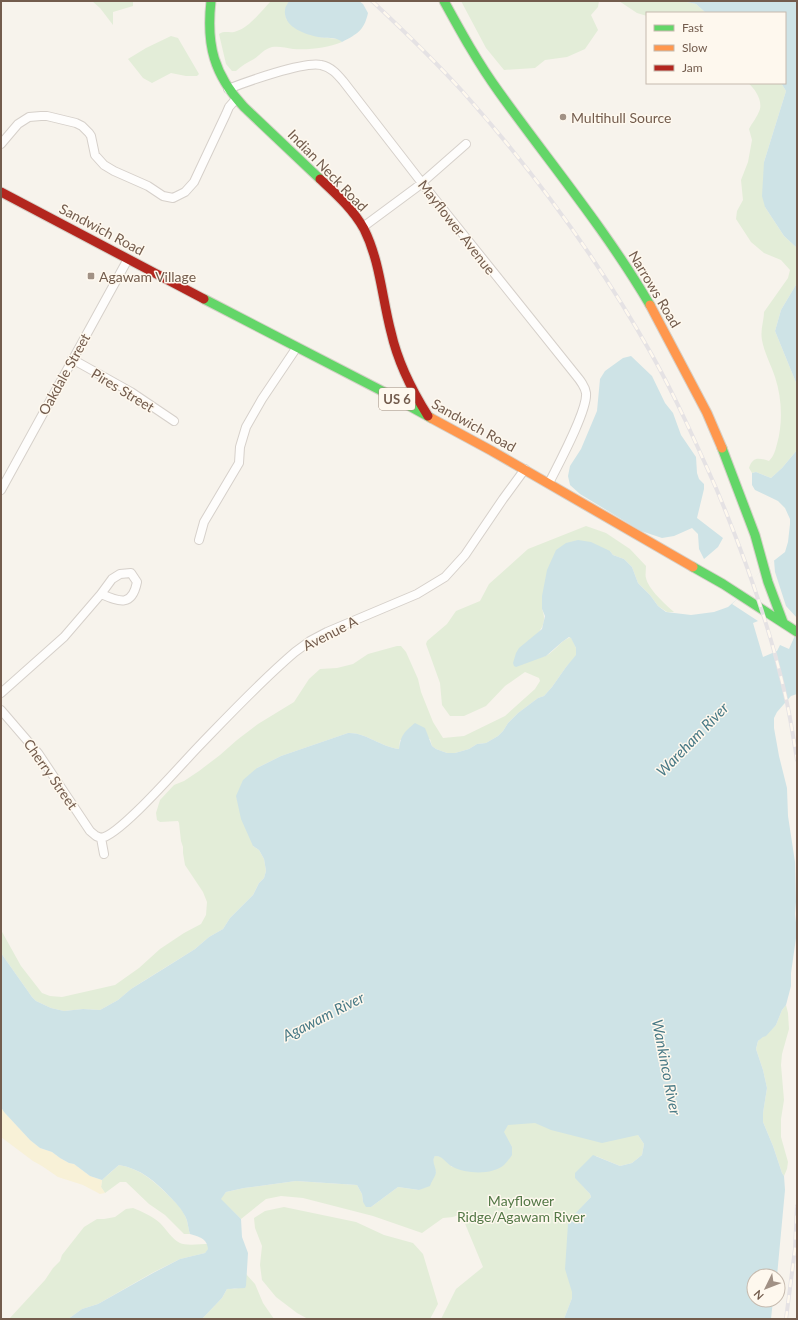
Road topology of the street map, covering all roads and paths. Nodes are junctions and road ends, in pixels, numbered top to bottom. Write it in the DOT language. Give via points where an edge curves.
graph roads {
  1 [pos="211,1"];
  2 [pos="444,1"];
  3 [pos="228,89"];
  4 [pos="236,99"];
  5 [pos="1,144"];
  6 [pos="466,144"];
  7 [pos="422,183"];
  8 [pos="1,192"];
  9 [pos="363,227"];
  10 [pos="128,259"];
  11 [pos="297,348"];
  12 [pos="72,359"];
  13 [pos="428,416"];
  14 [pos="174,421"];
  15 [pos="525,469"];
  16 [pos="549,483"];
  17 [pos="1,490"];
  18 [pos="200,540"];
  19 [pos="101,594"];
  20 [pos="783,622"];
  21 [pos="795,631"];
  22 [pos="1,693"];
  23 [pos="1,710"];
  24 [pos="101,838"];
  25 [pos="104,854"];
  1 -- 3 [label="main road, Indian Neck Road" via="211,48"];
  2 -- 20 [label="main road, Narrows Road" via="498,91 615,250 670,343 707,413 727,460"];
  3 -- 4 [label="main road, Indian Neck Road"];
  3 -- 7 [label="street, Mayflower Avenue" via="301,66 326,66 343,81"];
  4 -- 5 [label="street" via="229,107 194,182 185,192 173,198 163,196 104,165 95,155 91,136 76,123 48,116 30,117 18,124"];
  4 -- 9 [label="main road, Indian Neck Road" via="348,206"];
  6 -- 7 [label="street"];
  7 -- 9 [label="street"];
  7 -- 16 [label="street, Mayflower Avenue" via="585,389 586,396 581,416"];
  8 -- 10 [label="main road, Sandwich Road / US 6"];
  9 -- 13 [label="main road, Indian Neck Road" via="376,261 392,339 399,360 408,382"];
  10 -- 11 [label="main road, Sandwich Road / US 6"];
  10 -- 12 [label="street, Oakdale Street"];
  11 -- 13 [label="main road, Sandwich Road / US 6"];
  11 -- 18 [label="street" via="254,413 241,440 239,463 204,522"];
  12 -- 14 [label="street, Pires Street" via="131,392"];
  12 -- 17 [label="street, Oakdale Street"];
  13 -- 15 [label="main road, Sandwich Road / US 6"];
  15 -- 16 [label="main road, Sandwich Road / US 6"];
  15 -- 24 [label="street, Avenue A" via="465,555 445,577 424,591 328,632 295,652 214,730 130,818 113,833"];
  16 -- 20 [label="main road, Sandwich Road / US 6" via="723,584"];
  19 -- 22 [label="street" via="64,637"];
  20 -- 21 [label="main road, Sandwich Road / US 6"];
  23 -- 24 [label="street, Cherry Street" via="38,754 90,831"];
  24 -- 25 [label="street"];
}
